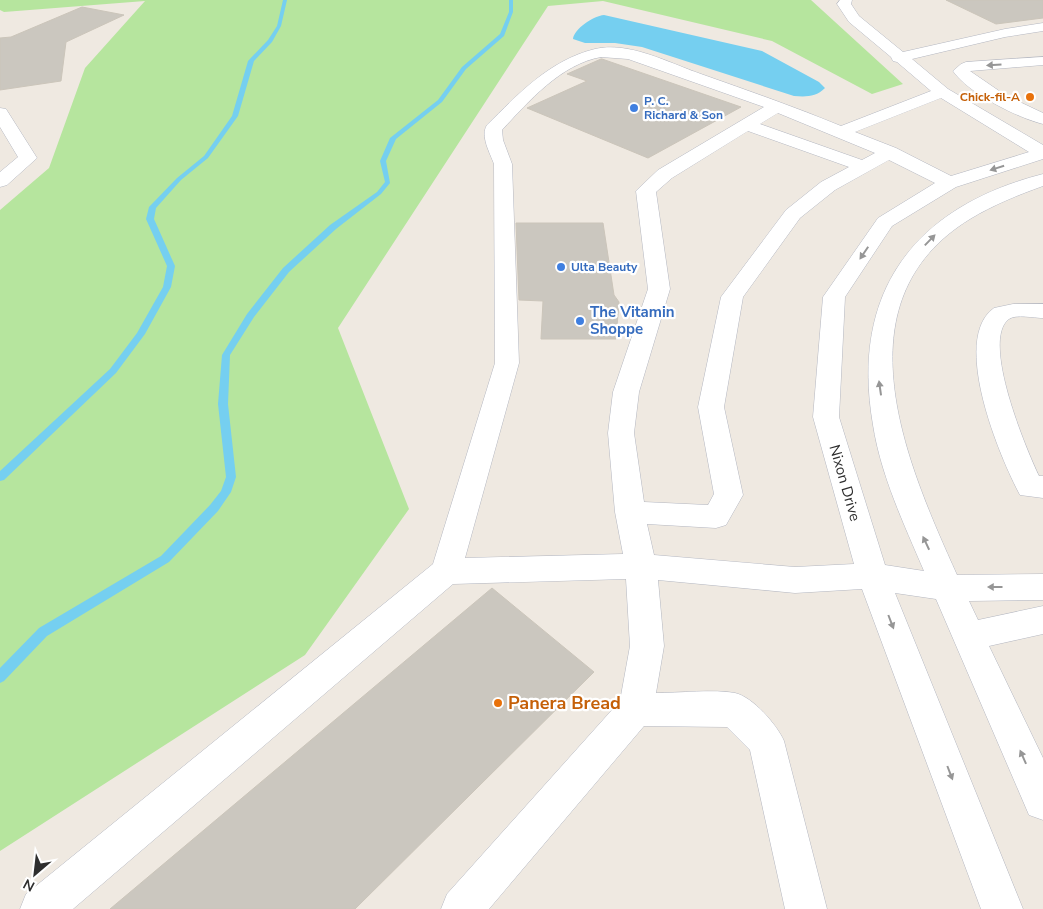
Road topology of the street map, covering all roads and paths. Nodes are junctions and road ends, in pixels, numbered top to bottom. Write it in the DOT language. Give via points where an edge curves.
graph roads {
  1 [pos="846,0"];
  2 [pos="967,27"];
  3 [pos="1043,27"];
  4 [pos="989,37"];
  5 [pos="898,58"];
  6 [pos="1043,62"];
  7 [pos="942,92"];
  8 [pos="778,106"];
  9 [pos="5,110"];
  10 [pos="1043,119"];
  11 [pos="746,125"];
  12 [pos="842,131"];
  13 [pos="890,152"];
  14 [pos="1043,153"];
  15 [pos="863,166"];
  16 [pos="1043,180"];
  17 [pos="0,181"];
  18 [pos="949,183"];
  19 [pos="1043,311"];
  20 [pos="1043,487"];
  21 [pos="630,512"];
  22 [pos="641,566"];
  23 [pos="446,572"];
  24 [pos="873,576"];
  25 [pos="1043,587"];
  26 [pos="947,588"];
  27 [pos="1043,620"];
  28 [pos="969,637"];
  29 [pos="636,709"];
  30 [pos="1043,801"];
  31 [pos="41,909"];
  32 [pos="462,909"];
  33 [pos="806,909"];
  34 [pos="1002,909"];
  1 -- 5 [label="street" via="846,11"];
  2 -- 4 [label="street"];
  3 -- 4 [label="street"];
  4 -- 5 [label="street"];
  4 -- 6 [label="street" via="1032,52"];
  5 -- 7 [label="street"];
  6 -- 10 [label="street, one-way" via="966,67 961,71 1018,109"];
  7 -- 12 [label="street"];
  7 -- 14 [label="street"];
  8 -- 11 [label="street"];
  8 -- 12 [label="street"];
  8 -- 23 [label="street" via="631,55 610,52 596,54 557,70 493,129 504,164 507,363"];
  9 -- 17 [label="street" via="28,158"];
  11 -- 15 [label="street"];
  11 -- 21 [label="street" via="665,174 646,190 659,289 626,392 621,433"];
  12 -- 13 [label="street"];
  13 -- 15 [label="street"];
  13 -- 18 [label="street"];
  14 -- 18 [label="street, Nixon Drive, one-way"];
  15 -- 21 [label="street" via="828,186 792,214 732,297 711,407 729,495 716,517"];
  26 -- 16 [label="street, one-way" via="916,518 886,425 879,380 880,341 887,307 900,278 936,233 986,200"];
  18 -- 24 [label="street, Nixon Drive, one-way" via="885,222 834,298 826,417"];
  19 -- 20 [label="street" via="1003,312 996,316 988,337 996,403 1012,449 1030,487"];
  21 -- 22 [label="street"];
  22 -- 23 [label="street"];
  22 -- 24 [label="street" via="795,580"];
  22 -- 29 [label="street" via="647,646"];
  23 -- 31 [label="street"];
  24 -- 26 [label="street"];
  24 -- 34 [label="street, Nixon Drive, one-way"];
  25 -- 26 [label="street, one-way"];
  26 -- 28 [label="street"];
  27 -- 28 [label="street"];
  30 -- 28 [label="street, one-way"];
  29 -- 32 [label="street"];
  29 -- 33 [label="street" via="735,710 766,741"];
}
